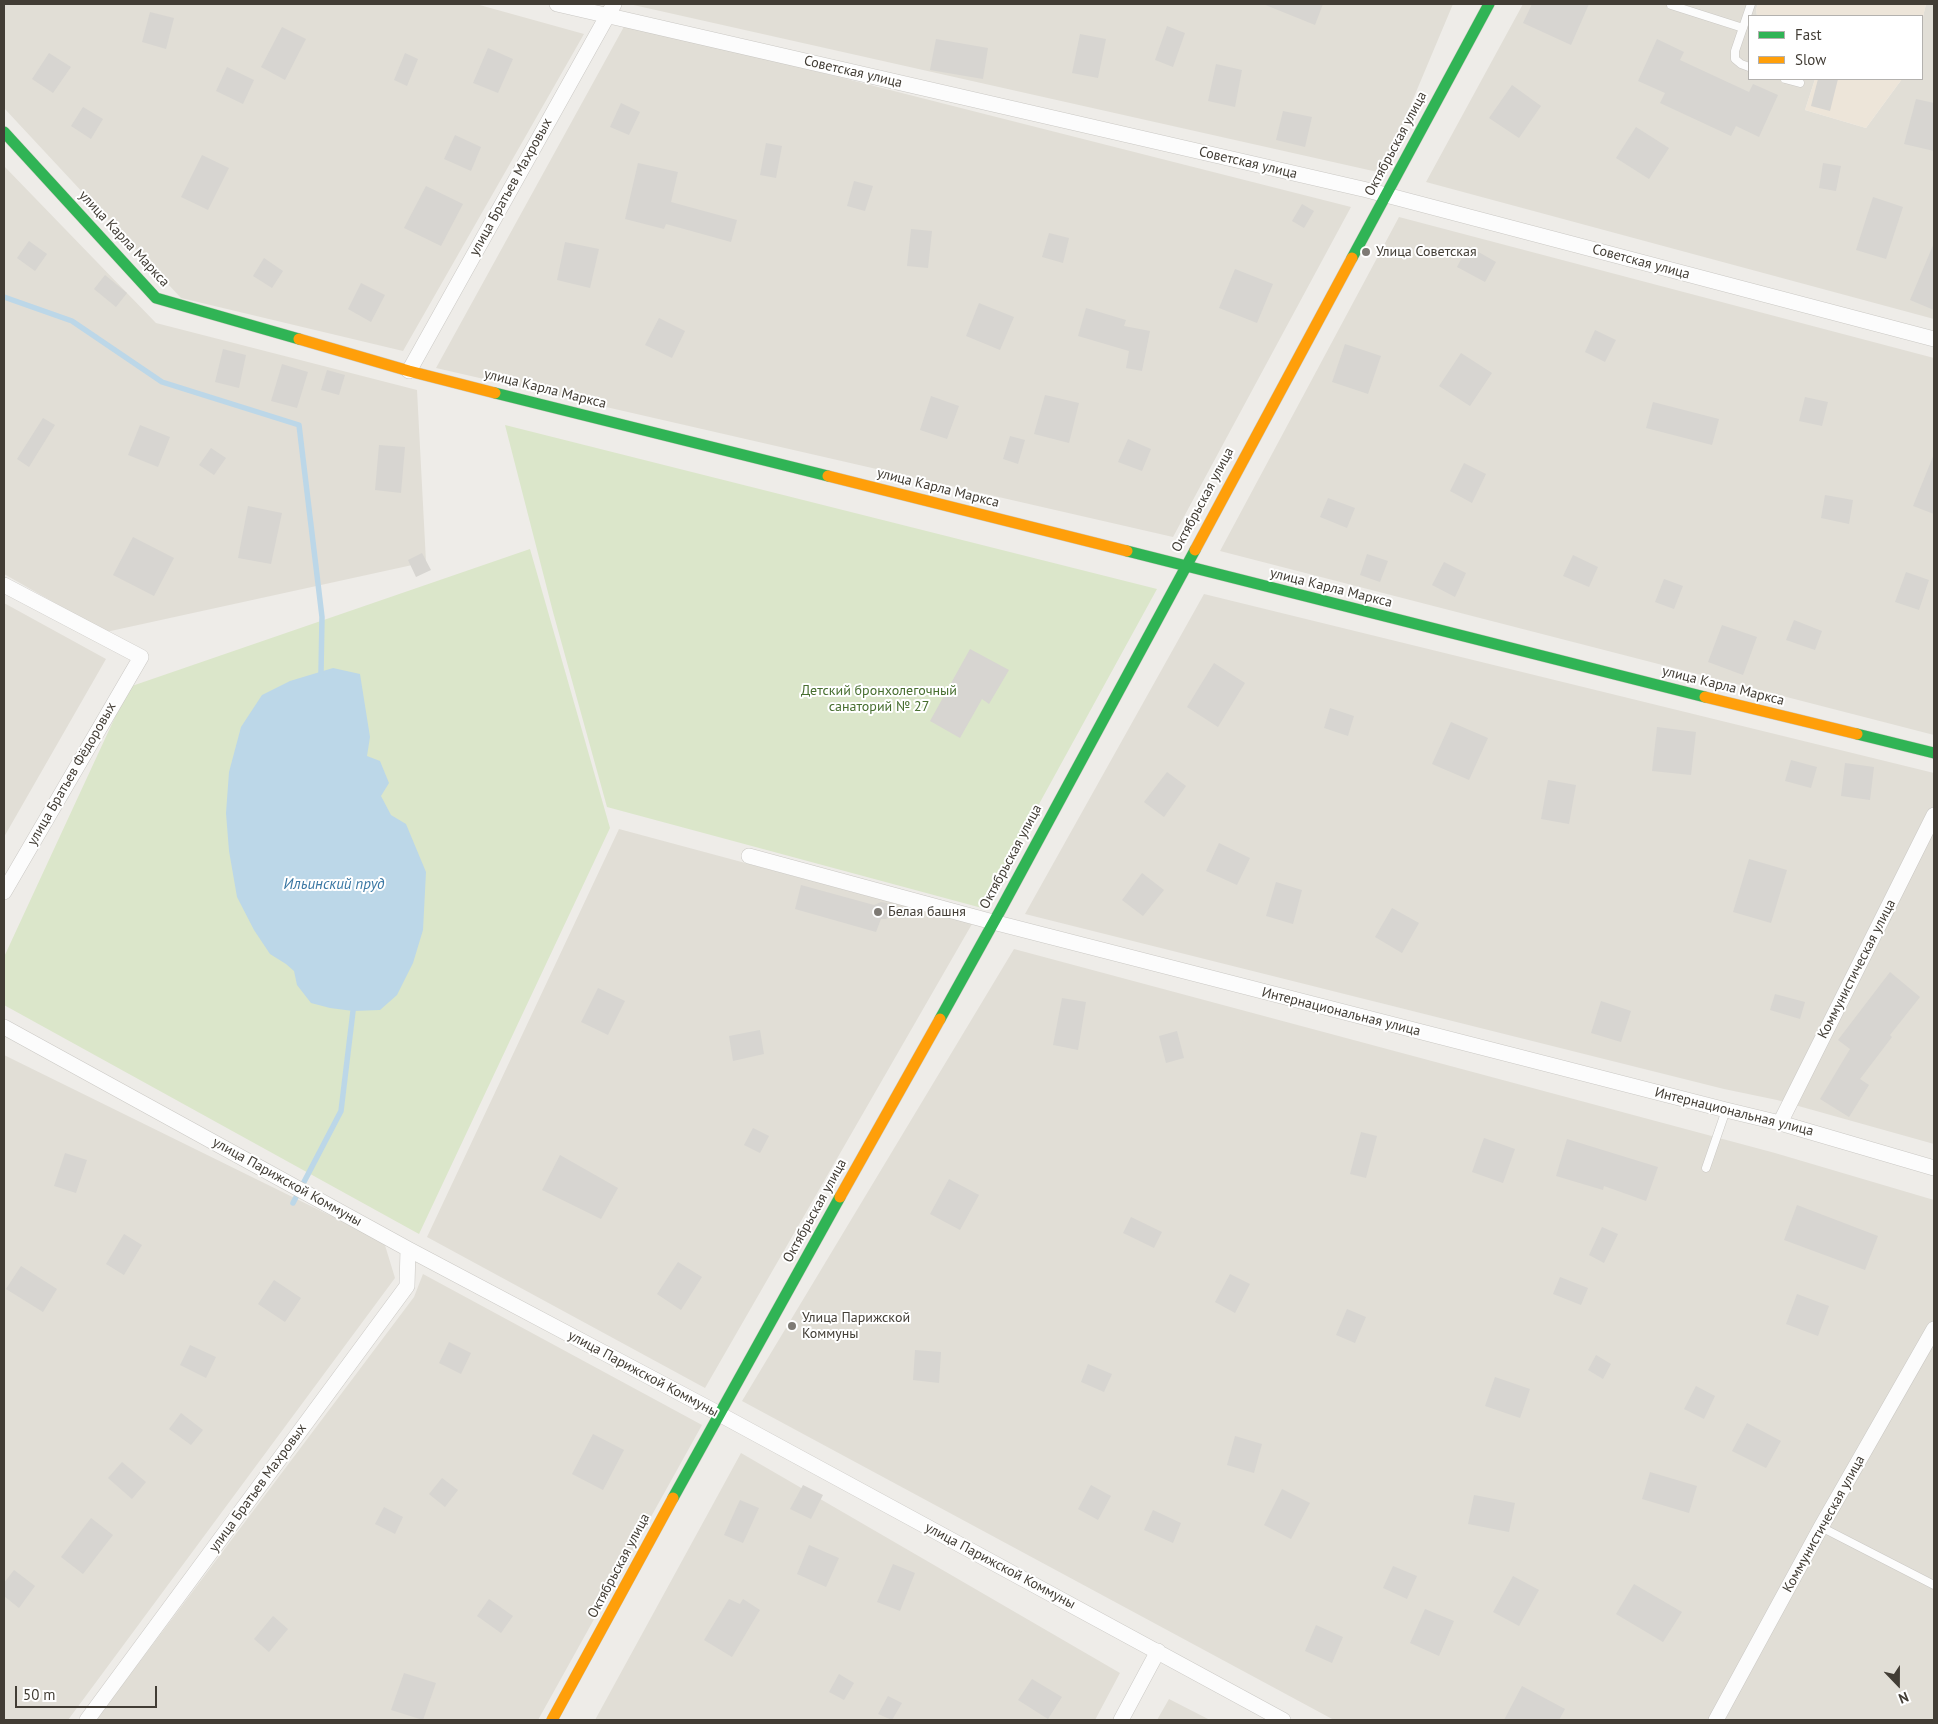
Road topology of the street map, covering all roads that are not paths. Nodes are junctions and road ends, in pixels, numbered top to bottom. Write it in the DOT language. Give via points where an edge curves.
graph roads {
  1 [pos="557,4"];
  2 [pos="1489,4"];
  3 [pos="1751,4"];
  4 [pos="1671,5"];
  5 [pos="610,10"];
  6 [pos="1743,28"];
  7 [pos="1748,67"];
  8 [pos="1790,80"];
  9 [pos="1800,83"];
  10 [pos="4,132"];
  11 [pos="1385,194"];
  12 [pos="1934,339"];
  13 [pos="409,371"];
  14 [pos="1185,566"];
  15 [pos="4,585"];
  16 [pos="1934,752"];
  17 [pos="1934,815"];
  18 [pos="748,856"];
  19 [pos="4,892"];
  20 [pos="993,922"];
  21 [pos="4,1027"];
  22 [pos="1726,1110"];
  23 [pos="1780,1123"];
  24 [pos="1706,1168"];
  25 [pos="1934,1168"];
  26 [pos="408,1249"];
  27 [pos="1934,1329"];
  28 [pos="718,1415"];
  29 [pos="1822,1527"];
  30 [pos="1934,1585"];
  31 [pos="1158,1651"];
  32 [pos="86,1720"];
  33 [pos="552,1720"];
  34 [pos="1121,1720"];
  35 [pos="1283,1720"];
  36 [pos="1716,1720"];
  1 -- 5 [label="street, Советская улица"];
  2 -- 11 [label="street, Октябрьская улица"];
  3 -- 6 [label="lane"];
  4 -- 6 [label="lane"];
  5 -- 11 [label="street, Советская улица"];
  5 -- 13 [label="street, улица Братьев Махровых"];
  6 -- 7 [label="lane" via="1735,59"];
  8 -- 9 [label="lane"];
  10 -- 13 [label="street, улица Карла Маркса" via="156,298"];
  11 -- 12 [label="street, Советская улица"];
  11 -- 14 [label="street, Октябрьская улица"];
  13 -- 14 [label="street, улица Карла Маркса"];
  14 -- 16 [label="street, улица Карла Маркса" via="1570,665"];
  14 -- 20 [label="street, Октябрьская улица"];
  15 -- 19 [label="street, улица Братьев Фёдоровых" via="141,657"];
  17 -- 23 [label="street, Коммунистическая улица"];
  18 -- 20 [label="street, Интернациональная улица"];
  20 -- 22 [label="street, Интернациональная улица"];
  20 -- 28 [label="street, Октябрьская улица"];
  21 -- 26 [label="street, улица Парижской Коммуны"];
  22 -- 23 [label="street, Интернациональная улица"];
  22 -- 24 [label="lane"];
  23 -- 25 [label="street, Интернациональная улица"];
  26 -- 28 [label="street, улица Парижской Коммуны"];
  26 -- 32 [label="street, улица Братьев Махровых" via="407,1286"];
  27 -- 29 [label="street, Коммунистическая улица"];
  28 -- 31 [label="street, улица Парижской Коммуны"];
  28 -- 33 [label="street, Октябрьская улица"];
  29 -- 30 [label="lane"];
  29 -- 36 [label="street, Коммунистическая улица"];
  31 -- 34 [label="street"];
  31 -- 35 [label="street, улица Парижской Коммуны"];
}
